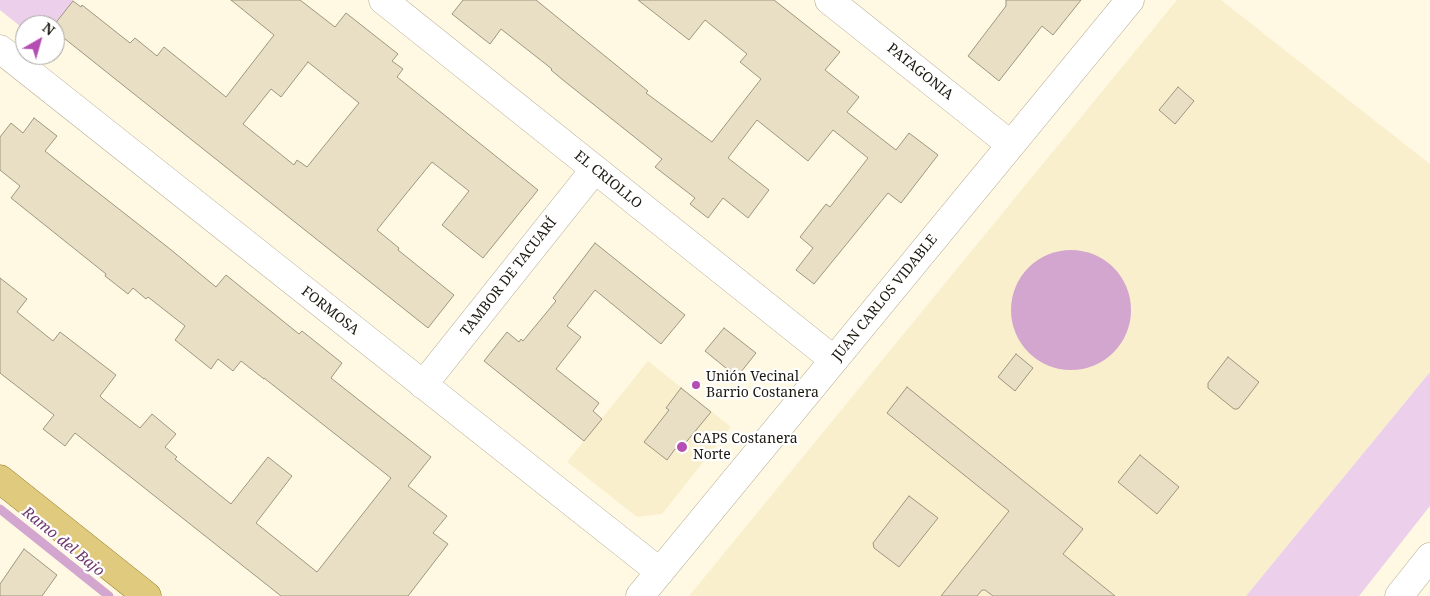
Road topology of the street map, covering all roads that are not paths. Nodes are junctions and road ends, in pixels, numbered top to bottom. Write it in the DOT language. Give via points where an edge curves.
graph roads {
  1 [pos="382,0"];
  2 [pos="829,0"];
  3 [pos="1130,0"];
  4 [pos="0,49"];
  5 [pos="1011,145"];
  6 [pos="594,169"];
  7 [pos="834,360"];
  8 [pos="423,385"];
  9 [pos="0,480"];
  10 [pos="1430,558"];
  11 [pos="660,572"];
  12 [pos="147,596"];
  13 [pos="640,596"];
  14 [pos="1399,596"];
  1 -- 6 [label="street, EL CRIOLLO"];
  2 -- 5 [label="street, PATAGONIA"];
  3 -- 5 [label="street, JUAN CARLOS VIDABLE"];
  4 -- 8 [label="street, FORMOSA"];
  5 -- 7 [label="street, JUAN CARLOS VIDABLE"];
  6 -- 7 [label="street, EL CRIOLLO"];
  6 -- 8 [label="street, TAMBOR DE TACUARÍ"];
  7 -- 11 [label="street, JUAN CARLOS VIDABLE"];
  8 -- 11 [label="street, FORMOSA"];
  9 -- 12 [label="main road"];
  10 -- 14 [label="street"];
  11 -- 13 [label="street, JUAN CARLOS VIDABLE"];
}
